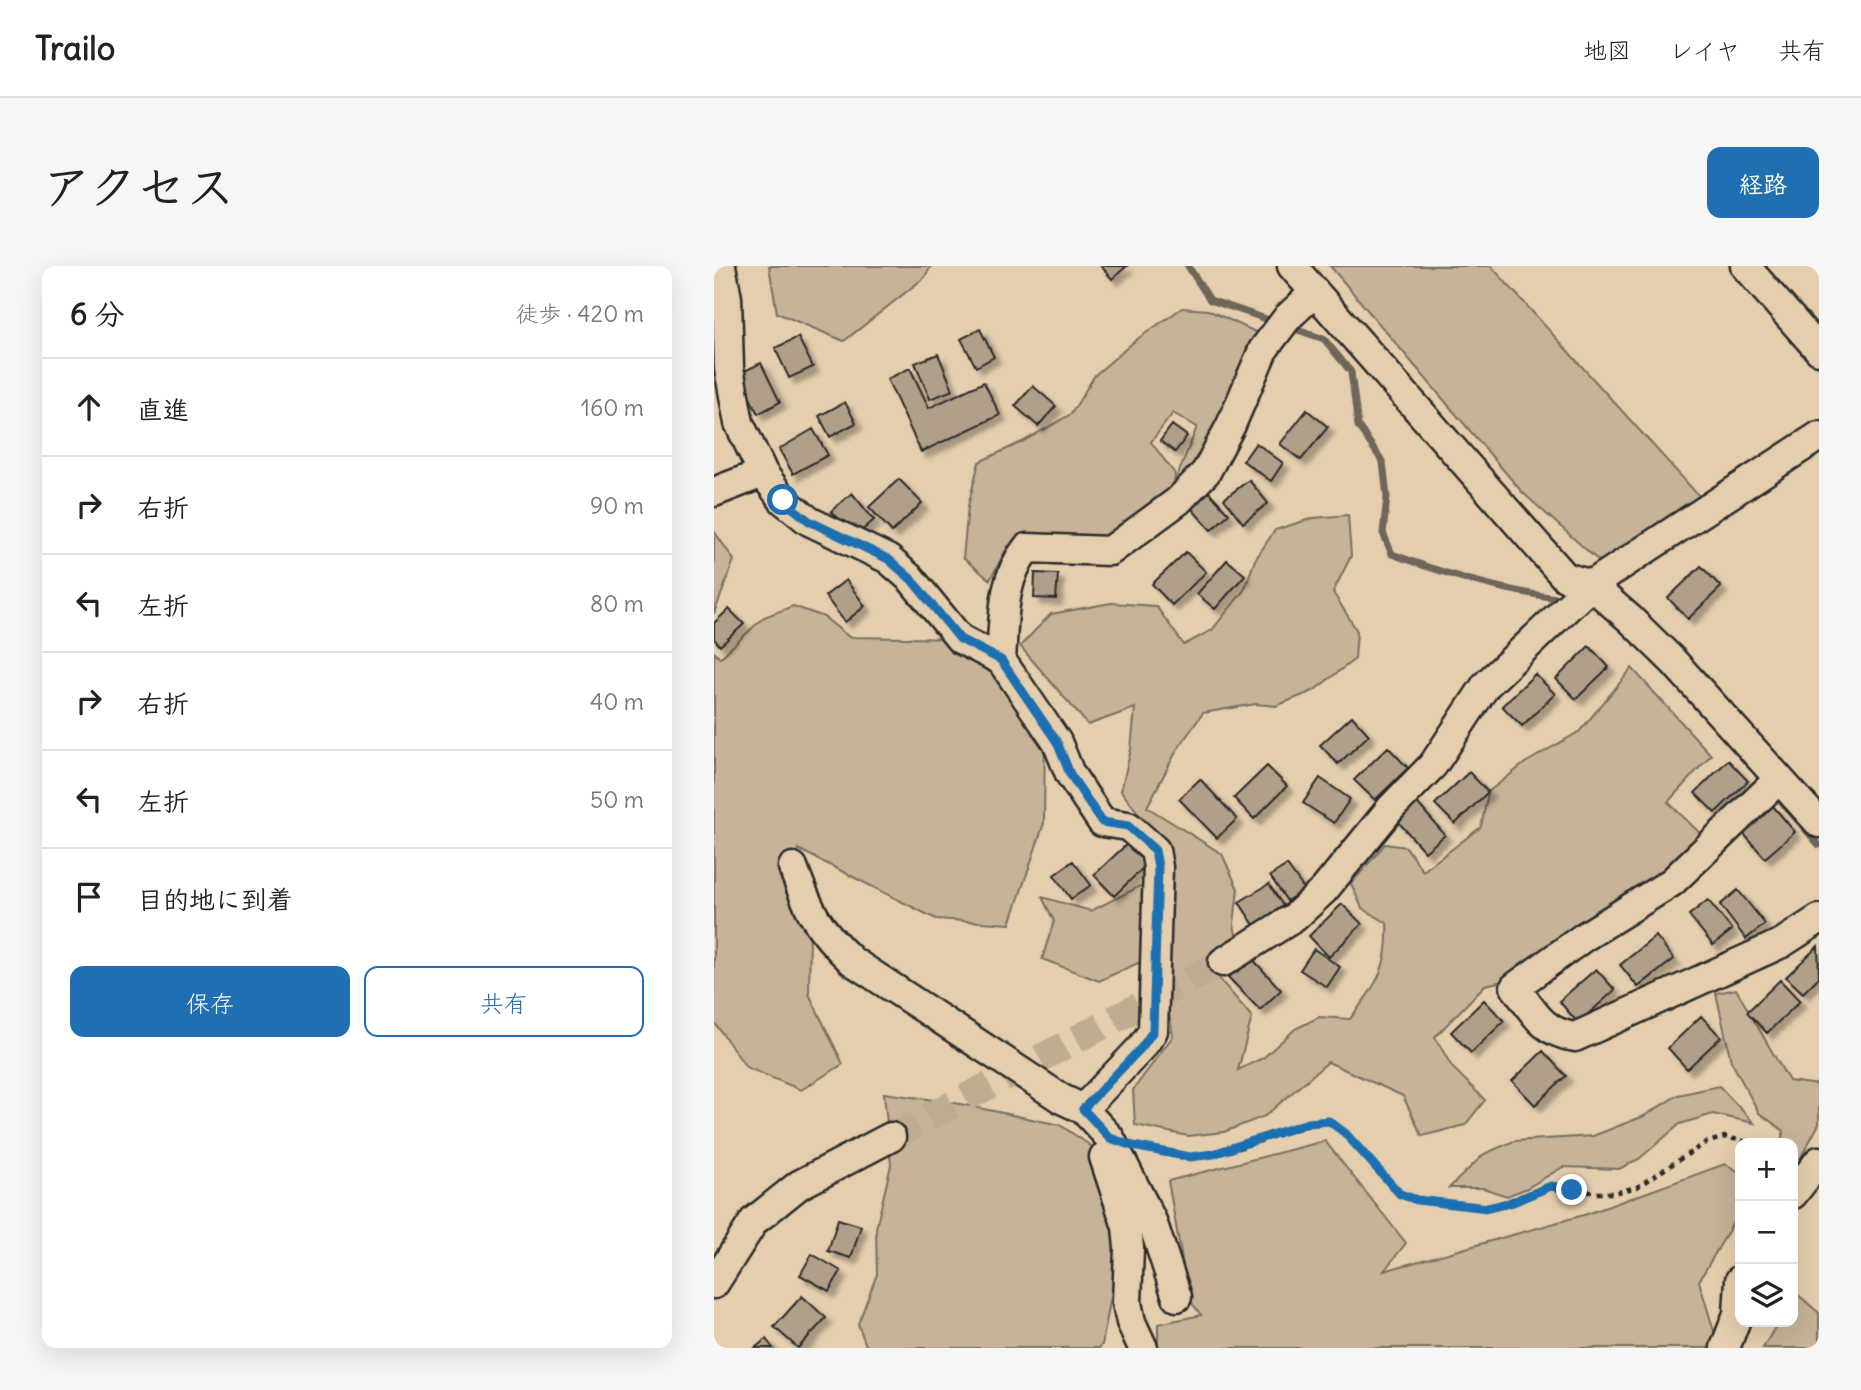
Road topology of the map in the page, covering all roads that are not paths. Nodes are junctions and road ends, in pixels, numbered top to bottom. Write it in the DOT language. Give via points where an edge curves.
graph roads {
  1 [pos="721,266"];
  2 [pos="1292,266"];
  3 [pos="1745,266"];
  4 [pos="1315,292"];
  5 [pos="1819,350"];
  6 [pos="1819,436"];
  7 [pos="763,473"];
  8 [pos="714,492"];
  9 [pos="1591,585"];
  10 [pos="1001,660"];
  11 [pos="1779,779"];
  12 [pos="1819,823"];
  13 [pos="793,867"];
  14 [pos="1819,919"];
  15 [pos="1223,962"];
  16 [pos="1083,1109"];
  17 [pos="891,1137"];
  18 [pos="1110,1138"];
  19 [pos="1819,1161"];
  20 [pos="1798,1188"];
  21 [pos="714,1284"];
  22 [pos="1177,1297"];
  23 [pos="1735,1322"];
  24 [pos="1143,1348"];
  25 [pos="1725,1348"];
  1 -- 7 [label="street" via="729,368 739,423"];
  2 -- 4 [label="street"];
  3 -- 5 [label="street"];
  4 -- 9 [label="street" via="1565,577"];
  4 -- 10 [label="street" via="1288,317 1263,351 1206,472 1178,501 1110,551 1027,548 1016,562 1005,594"];
  6 -- 9 [label="street"];
  7 -- 8 [label="street"];
  7 -- 10 [label="street" via="783,500 809,521 888,559 911,579 960,639"];
  9 -- 11 [label="street" via="1673,661"];
  9 -- 15 [label="street" via="1486,685 1433,765 1324,890 1295,917"];
  10 -- 16 [label="street" via="1057,742 1070,774 1102,822 1128,826 1155,850 1153,1031"];
  11 -- 12 [label="street"];
  11 -- 14 [label="street" via="1672,882 1515,987 1543,1025 1559,1035 1575,1037 1782,943"];
  13 -- 16 [label="street" via="807,907 828,938 852,961"];
  16 -- 18 [label="street"];
  17 -- 21 [label="street" via="799,1185 754,1221"];
  18 -- 22 [label="street" via="1152,1221"];
  18 -- 24 [label="street" via="1104,1154 1127,1227 1127,1303"];
  19 -- 20 [label="street"];
  23 -- 25 [label="street"];
}
